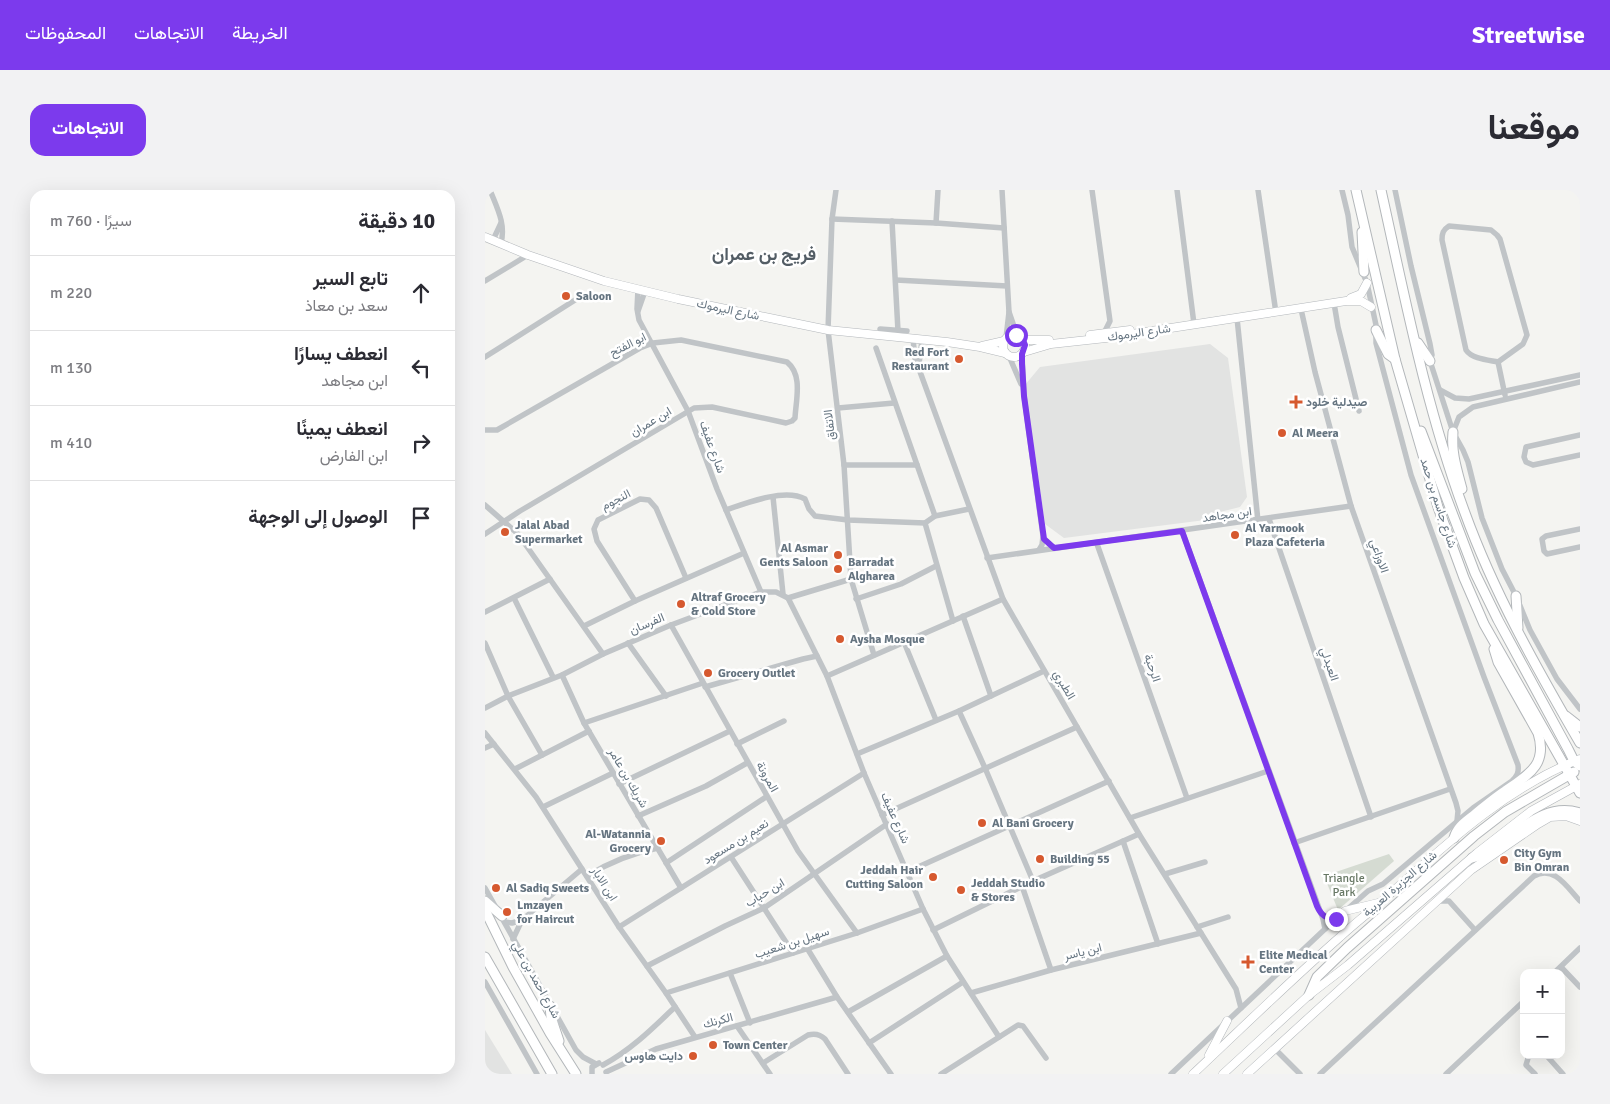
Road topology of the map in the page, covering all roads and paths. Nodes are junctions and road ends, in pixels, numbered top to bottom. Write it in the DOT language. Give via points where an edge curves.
graph roads {
  1 [pos="490,190"];
  2 [pos="835,190"];
  3 [pos="938,190"];
  4 [pos="1002,190"];
  5 [pos="1092,190"];
  6 [pos="1177,190"];
  7 [pos="1258,190"];
  8 [pos="1342,190"];
  9 [pos="1356,190"];
  10 [pos="1381,190"];
  11 [pos="1395,190"];
  12 [pos="832,219"];
  13 [pos="501,221"];
  14 [pos="892,222"];
  15 [pos="1364,222"];
  16 [pos="936,223"];
  17 [pos="1004,228"];
  18 [pos="489,238"];
  19 [pos="501,244"];
  20 [pos="528,255"];
  21 [pos="1364,272"];
  22 [pos="896,280"];
  23 [pos="485,281"];
  24 [pos="1367,284"];
  25 [pos="1007,286"];
  26 [pos="642,290"];
  27 [pos="583,294"];
  28 [pos="1346,301"];
  29 [pos="1334,303"];
  30 [pos="1371,307"];
  31 [pos="1301,309"];
  32 [pos="1009,312"];
  33 [pos="1276,313"];
  34 [pos="1237,318"];
  35 [pos="1110,321"];
  36 [pos="1195,324"];
  37 [pos="880,329"];
  38 [pos="828,330"];
  39 [pos="1376,330"];
  40 [pos="899,331"];
  41 [pos="1119,331"];
  42 [pos="907,332"];
  43 [pos="1104,333"];
  44 [pos="1020,337"];
  45 [pos="1414,337"];
  46 [pos="913,339"];
  47 [pos="1005,339"];
  48 [pos="922,340"];
  49 [pos="653,343"];
  50 [pos="980,347"];
  51 [pos="876,348"];
  52 [pos="1023,353"];
  53 [pos="1007,355"];
  54 [pos="485,357"];
  55 [pos="1395,359"];
  56 [pos="1430,361"];
  57 [pos="1498,362"];
  58 [pos="793,367"];
  59 [pos="919,368"];
  60 [pos="1579,375"];
  61 [pos="1580,383"];
  62 [pos="1023,387"];
  63 [pos="1439,390"];
  64 [pos="1504,391"];
  65 [pos="1506,399"];
  66 [pos="894,403"];
  67 [pos="1409,406"];
  68 [pos="838,408"];
  69 [pos="688,411"];
  70 [pos="1359,411"];
  71 [pos="485,430"];
  72 [pos="1453,432"];
  73 [pos="1580,435"];
  74 [pos="1580,455"];
  75 [pos="844,465"];
  76 [pos="917,465"];
  77 [pos="773,497"];
  78 [pos="485,504"];
  79 [pos="1351,506"];
  80 [pos="969,509"];
  81 [pos="726,510"];
  82 [pos="1465,514"];
  83 [pos="935,516"];
  84 [pos="1269,519"];
  85 [pos="848,520"];
  86 [pos="1258,520"];
  87 [pos="504,521"];
  88 [pos="925,523"];
  89 [pos="1580,529"];
  90 [pos="1182,531"];
  91 [pos="485,534"];
  92 [pos="1043,536"];
  93 [pos="1097,544"];
  94 [pos="1580,547"];
  95 [pos="1054,548"];
  96 [pos="1039,550"];
  97 [pos="744,553"];
  98 [pos="987,558"];
  99 [pos="936,566"];
  100 [pos="686,578"];
  101 [pos="851,579"];
  102 [pos="550,580"];
  103 [pos="761,592"];
  104 [pos="783,594"];
  105 [pos="1516,596"];
  106 [pos="514,598"];
  107 [pos="788,598"];
  108 [pos="856,599"];
  109 [pos="1003,599"];
  110 [pos="635,600"];
  111 [pos="485,612"];
  112 [pos="963,616"];
  113 [pos="953,621"];
  114 [pos="671,625"];
  115 [pos="584,626"];
  116 [pos="1519,633"];
  117 [pos="1493,639"];
  118 [pos="904,642"];
  119 [pos="485,643"];
  120 [pos="628,643"];
  121 [pos="603,654"];
  122 [pos="874,655"];
  123 [pos="817,656"];
  124 [pos="1044,670"];
  125 [pos="562,675"];
  126 [pos="827,676"];
  127 [pos="553,677"];
  128 [pos="704,685"];
  129 [pos="508,696"];
  130 [pos="665,696"];
  131 [pos="991,696"];
  132 [pos="485,708"];
  133 [pos="1580,709"];
  134 [pos="959,711"];
  135 [pos="1562,712"];
  136 [pos="936,720"];
  137 [pos="784,721"];
  138 [pos="584,724"];
  139 [pos="1077,727"];
  140 [pos="1580,727"];
  141 [pos="589,731"];
  142 [pos="730,731"];
  143 [pos="485,733"];
  144 [pos="1580,743"];
  145 [pos="493,744"];
  146 [pos="737,744"];
  147 [pos="485,748"];
  148 [pos="857,754"];
  149 [pos="542,755"];
  150 [pos="747,763"];
  151 [pos="1564,766"];
  152 [pos="985,768"];
  153 [pos="515,769"];
  154 [pos="1268,771"];
  155 [pos="1519,772"];
  156 [pos="613,773"];
  157 [pos="864,773"];
  158 [pos="1578,774"];
  159 [pos="1109,781"];
  160 [pos="619,784"];
  161 [pos="1450,789"];
  162 [pos="766,797"];
  163 [pos="1187,798"];
  164 [pos="1456,803"];
  165 [pos="543,807"];
  166 [pos="1473,808"];
  167 [pos="1580,814"];
  168 [pos="882,815"];
  169 [pos="639,816"];
  170 [pos="1371,817"];
  171 [pos="1130,818"];
  172 [pos="1457,821"];
  173 [pos="1580,822"];
  174 [pos="782,824"];
  175 [pos="887,824"];
  176 [pos="1009,826"];
  177 [pos="1139,834"];
  178 [pos="1454,838"];
  179 [pos="1123,841"];
  180 [pos="1294,843"];
  181 [pos="658,848"];
  182 [pos="731,857"];
  183 [pos="1471,858"];
  184 [pos="1205,862"];
  185 [pos="666,863"];
  186 [pos="583,869"];
  187 [pos="907,872"];
  188 [pos="815,874"];
  189 [pos="1165,874"];
  190 [pos="587,876"];
  191 [pos="1033,881"];
  192 [pos="1022,886"];
  193 [pos="485,888"];
  194 [pos="681,888"];
  195 [pos="1422,900"];
  196 [pos="485,901"];
  197 [pos="1437,901"];
  198 [pos="1580,901"];
  199 [pos="1380,903"];
  200 [pos="764,908"];
  201 [pos="923,909"];
  202 [pos="485,910"];
  203 [pos="1345,911"];
  204 [pos="1321,914"];
  205 [pos="1228,917"];
  206 [pos="504,919"];
  207 [pos="1336,919"];
  208 [pos="1418,919"];
  209 [pos="522,920"];
  210 [pos="619,927"];
  211 [pos="1325,929"];
  212 [pos="933,930"];
  213 [pos="1199,930"];
  214 [pos="1475,930"];
  215 [pos="857,933"];
  216 [pos="513,939"];
  217 [pos="1158,944"];
  218 [pos="807,948"];
  219 [pos="1580,948"];
  220 [pos="793,953"];
  221 [pos="947,956"];
  222 [pos="485,957"];
  223 [pos="647,966"];
  224 [pos="1561,967"];
  225 [pos="1559,969"];
  226 [pos="1051,970"];
  227 [pos="730,973"];
  228 [pos="963,982"];
  229 [pos="486,984"];
  230 [pos="1580,987"];
  231 [pos="1236,989"];
  232 [pos="666,993"];
  233 [pos="971,993"];
  234 [pos="1309,995"];
  235 [pos="837,996"];
  236 [pos="1252,998"];
  237 [pos="1520,1005"];
  238 [pos="550,1006"];
  239 [pos="675,1007"];
  240 [pos="1241,1008"];
  241 [pos="848,1012"];
  242 [pos="1227,1021"];
  243 [pos="750,1023"];
  244 [pos="737,1026"];
  245 [pos="695,1037"];
  246 [pos="999,1037"];
  247 [pos="869,1043"];
  248 [pos="1275,1049"];
  249 [pos="566,1057"];
  250 [pos="1046,1058"];
  251 [pos="1527,1059"];
  252 [pos="1550,1059"];
  253 [pos="1206,1062"];
  254 [pos="600,1064"];
  255 [pos="763,1064"];
  256 [pos="1230,1070"];
  257 [pos="606,1073"];
  258 [pos="537,1074"];
  259 [pos="552,1074"];
  260 [pos="575,1074"];
  261 [pos="592,1074"];
  262 [pos="770,1074"];
  263 [pos="848,1074"];
  264 [pos="891,1074"];
  265 [pos="941,1074"];
  266 [pos="1171,1074"];
  267 [pos="1193,1074"];
  268 [pos="1223,1074"];
  269 [pos="1247,1074"];
  270 [pos="1300,1074"];
  271 [pos="1319,1074"];
  272 [pos="1446,1074"];
  273 [pos="1535,1074"];
  274 [pos="1563,1074"];
  1 -- 13 [label="street"];
  2 -- 12 [label="street, الاتفاق"];
  3 -- 16 [label="street"];
  4 -- 17 [label="street"];
  5 -- 35 [label="street"];
  6 -- 36 [label="street"];
  7 -- 33 [label="street"];
  8 -- 21 [label="street, شارع جاسم بن حمد" via="1352,247"];
  9 -- 15 [label="main road, شارع جاسم بن حمد"];
  10 -- 45 [label="main road, شارع جاسم بن حمد"];
  11 -- 56 [label="street" via="1430,344"];
  12 -- 14 [label="street"];
  12 -- 38 [label="street, الاتفاق"];
  13 -- 18 [label="street" via="499,229"];
  13 -- 19 [label="street" via="504,231"];
  14 -- 16 [label="street"];
  14 -- 22 [label="street"];
  15 -- 21 [label="main road"];
  15 -- 55 [label="main road, شارع جاسم بن حمد"];
  16 -- 17 [label="street"];
  17 -- 25 [label="street"];
  18 -- 19 [label="street, شارع اليرموك"];
  19 -- 20 [label="street, شارع اليرموك"];
  20 -- 23 [label="street"];
  20 -- 26 [label="street, شارع اليرموك" via="604,281"];
  21 -- 24 [label="street, شارع جاسم بن حمد"];
  22 -- 25 [label="street"];
  22 -- 40 [label="street"];
  24 -- 28 [label="street" via="1361,294"];
  24 -- 30 [label="street, شارع جاسم بن حمد"];
  25 -- 32 [label="street"];
  26 -- 38 [label="street, شارع اليرموك"];
  26 -- 49 [label="street, شارع عفيف" via="637,312"];
  27 -- 54 [label="street"];
  28 -- 29 [label="street, شارع اليرموك"];
  28 -- 30 [label="street" via="1361,301"];
  29 -- 31 [label="street, شارع اليرموك"];
  29 -- 70 [label="street"];
  30 -- 39 [label="street, شارع جاسم بن حمد"];
  31 -- 33 [label="street, شارع اليرموك"];
  31 -- 79 [label="street, الاوزاعي"];
  32 -- 44 [label="street"];
  32 -- 47 [label="street"];
  33 -- 34 [label="street, شارع اليرموك"];
  34 -- 36 [label="street, شارع اليرموك"];
  34 -- 86 [label="street"];
  35 -- 41 [label="street"];
  35 -- 43 [label="street"];
  36 -- 41 [label="street, شارع اليرموك" via="1178,323"];
  36 -- 52 [label="street, شارع اليرموك" via="1043,346"];
  37 -- 40 [label="street"];
  38 -- 46 [label="street, شارع اليرموك"];
  38 -- 68 [label="street, الاتفاق"];
  39 -- 55 [label="main road" via="1388,354"];
  39 -- 155 [label="street, شارع جاسم بن حمد" via="1376,343 1411,475"];
  40 -- 42 [label="street"];
  41 -- 43 [label="street, شارع اليرموك"];
  43 -- 44 [label="street, شارع اليرموك" via="1043,341"];
  44 -- 47 [label="street" via="1011,335"];
  44 -- 52 [label="street" via="1025,345"];
  45 -- 56 [label="main road"];
  45 -- 82 [label="main road, شارع جاسم بن حمد" via="1434,418"];
  46 -- 48 [label="street, شارع اليرموك"];
  46 -- 59 [label="street, الطبري"];
  47 -- 50 [label="street, شارع اليرموك"];
  47 -- 53 [label="street" via="1003,347"];
  48 -- 50 [label="street, شارع اليرموك"];
  48 -- 59 [label="street, الطبري"];
  49 -- 58 [label="street, ابو الفتح" via="681,340 787,362"];
  49 -- 69 [label="street, شارع عفيف"];
  49 -- 71 [label="street, ابو الفتح" via="497,430"];
  50 -- 53 [label="street, شارع اليرموك"];
  51 -- 66 [label="street"];
  52 -- 53 [label="street" via="1016,357"];
  52 -- 62 [label="street"];
  53 -- 62 [label="street"];
  55 -- 67 [label="main road, شارع جاسم بن حمد"];
  56 -- 63 [label="street"];
  57 -- 57 [label="street" via="1473,356 1466,350 1442,240 1444,229 1449,226 1491,230 1500,239 1527,335 1523,344"];
  57 -- 64 [label="street"];
  58 -- 69 [label="street, ابن عمران" via="797,376 797,398 792,421 786,423 712,407"];
  59 -- 80 [label="street, الطبري"];
  60 -- 61 [label="street"];
  60 -- 64 [label="street"];
  61 -- 65 [label="street"];
  62 -- 92 [label="street"];
  63 -- 64 [label="street" via="1462,400"];
  63 -- 72 [label="street"];
  64 -- 65 [label="street"];
  65 -- 72 [label="street" via="1467,410 1457,420"];
  66 -- 68 [label="street"];
  66 -- 76 [label="street"];
  67 -- 117 [label="main road, شارع جاسم بن حمد" via="1443,522 1479,614"];
  67 -- 158 [label="main road" via="1475,573"];
  68 -- 75 [label="street, الاتفاق"];
  69 -- 81 [label="street, شارع عفيف"];
  69 -- 87 [label="street, ابن عمران"];
  72 -- 82 [label="main road"];
  72 -- 105 [label="street" via="1472,477 1481,518"];
  73 -- 74 [label="street" via="1526,447 1524,457 1533,465"];
  75 -- 76 [label="street"];
  75 -- 85 [label="street, الاتفاق"];
  76 -- 83 [label="street"];
  77 -- 81 [label="street"];
  77 -- 85 [label="street" via="801,497 815,516"];
  77 -- 104 [label="street"];
  78 -- 87 [label="street"];
  79 -- 84 [label="street, ابن مجاهد"];
  79 -- 161 [label="street, الاوزاعي"];
  80 -- 83 [label="street"];
  80 -- 98 [label="street, الطبري"];
  81 -- 97 [label="street, شارع عفيف"];
  82 -- 116 [label="main road, شارع جاسم بن حمد" via="1487,569"];
  83 -- 88 [label="street"];
  84 -- 86 [label="street, ابن مجاهد"];
  84 -- 170 [label="street, العبدلي"];
  85 -- 88 [label="street"];
  85 -- 101 [label="street, الاتفاق"];
  86 -- 90 [label="street, ابن مجاهد"];
  87 -- 91 [label="street, ابن عمران"];
  87 -- 102 [label="street" via="518,534"];
  88 -- 99 [label="street"];
  89 -- 94 [label="street" via="1546,536 1542,541 1547,554"];
  90 -- 93 [label="street, ابن مجاهد"];
  90 -- 154 [label="street"];
  92 -- 95 [label="street"];
  92 -- 96 [label="street"];
  93 -- 95 [label="street, ابن مجاهد"];
  93 -- 163 [label="street, الرحبة"];
  95 -- 96 [label="street, ابن مجاهد"];
  96 -- 98 [label="street, ابن مجاهد"];
  97 -- 100 [label="street"];
  97 -- 103 [label="street, شارع عفيف"];
  98 -- 109 [label="street, الطبري"];
  99 -- 108 [label="street" via="901,584"];
  99 -- 113 [label="street"];
  100 -- 110 [label="street"];
  100 -- 110 [label="street, النجوم" via="656,508 649,500 640,498 598,520 594,529 597,541"];
  101 -- 107 [label="street"];
  101 -- 108 [label="street, الاتفاق"];
  102 -- 106 [label="street"];
  102 -- 115 [label="street"];
  103 -- 104 [label="street, الفرسان"];
  103 -- 114 [label="street, الفرسان"];
  104 -- 107 [label="street"];
  105 -- 116 [label="main road"];
  105 -- 133 [label="street" via="1530,630 1557,679"];
  106 -- 111 [label="street"];
  106 -- 127 [label="street"];
  107 -- 123 [label="street, شارع عفيف"];
  108 -- 122 [label="street, الاتفاق"];
  109 -- 112 [label="street"];
  109 -- 124 [label="street, الطبري"];
  110 -- 115 [label="street"];
  112 -- 113 [label="street"];
  112 -- 131 [label="street"];
  113 -- 118 [label="street"];
  114 -- 120 [label="street, الفرسان"];
  114 -- 128 [label="street, المرونة"];
  115 -- 121 [label="street"];
  116 -- 135 [label="main road, شارع جاسم بن حمد"];
  117 -- 151 [label="main road, شارع جاسم بن حمد"];
  117 -- 178 [label="main road" via="1498,662 1538,733 1540,753 1531,773 1463,824"];
  118 -- 122 [label="street"];
  118 -- 136 [label="street"];
  119 -- 129 [label="street"];
  120 -- 121 [label="street, الفرسان"];
  120 -- 130 [label="street"];
  121 -- 125 [label="street, الفرسان"];
  122 -- 126 [label="street"];
  123 -- 126 [label="street, شارع عفيف"];
  123 -- 128 [label="street"];
  124 -- 131 [label="street"];
  124 -- 139 [label="street, الطبري"];
  125 -- 127 [label="street, الفرسان"];
  125 -- 138 [label="street, شريك بن عامر"];
  126 -- 148 [label="street, شارع عفيف"];
  127 -- 129 [label="street, الفرسان"];
  128 -- 130 [label="street"];
  128 -- 142 [label="street, المرونة"];
  129 -- 132 [label="street, الفرسان"];
  129 -- 149 [label="street"];
  130 -- 138 [label="street"];
  131 -- 134 [label="street"];
  134 -- 136 [label="street"];
  134 -- 152 [label="street"];
  135 -- 140 [label="main road"];
  135 -- 144 [label="main road, شارع جاسم بن حمد"];
  136 -- 148 [label="street"];
  137 -- 146 [label="street"];
  138 -- 141 [label="street, شريك بن عامر"];
  139 -- 152 [label="street"];
  139 -- 159 [label="street, الطبري"];
  141 -- 149 [label="street"];
  141 -- 156 [label="street, شريك بن عامر"];
  142 -- 146 [label="street, المرونة"];
  142 -- 160 [label="street"];
  143 -- 145 [label="street, ابن الابار"];
  145 -- 147 [label="street"];
  145 -- 153 [label="street, ابن الابار"];
  146 -- 150 [label="street, المرونة"];
  148 -- 157 [label="street, شارع عفيف"];
  149 -- 153 [label="street"];
  150 -- 162 [label="street, المرونة"];
  150 -- 169 [label="street" via="706,786"];
  151 -- 158 [label="main road"];
  151 -- 178 [label="street, شارع الجزيرة العربية" via="1517,792"];
  152 -- 168 [label="street"];
  152 -- 176 [label="street"];
  153 -- 165 [label="street, ابن الابار"];
  154 -- 163 [label="street"];
  154 -- 180 [label="street"];
  155 -- 166 [label="street, شارع الجزيرة العربية" via="1512,781"];
  156 -- 160 [label="street, شريك بن عامر"];
  156 -- 165 [label="street"];
  157 -- 168 [label="street, شارع عفيف"];
  157 -- 174 [label="street, نعيم بن مسعود"];
  158 -- 183 [label="street"];
  158 -- 234 [label="main road" via="1505,812 1475,836 1317,976"];
  159 -- 171 [label="street, الطبري"];
  159 -- 176 [label="street"];
  160 -- 169 [label="street, شريك بن عامر"];
  161 -- 164 [label="street, الاوزاعي"];
  161 -- 170 [label="street"];
  162 -- 174 [label="street, المرونة"];
  162 -- 185 [label="street"];
  163 -- 171 [label="street"];
  164 -- 166 [label="street"];
  164 -- 172 [label="street, الاوزاعي"];
  165 -- 186 [label="street, ابن الابار"];
  166 -- 172 [label="street, شارع الجزيرة العربية"];
  167 -- 183 [label="main road" via="1570,810 1547,814 1484,854"];
  168 -- 175 [label="street, شارع عفيف"];
  169 -- 181 [label="street, شريك بن عامر"];
  170 -- 180 [label="street"];
  171 -- 177 [label="street, الطبري"];
  172 -- 203 [label="street, شارع الجزيرة العربية" via="1383,884"];
  173 -- 197 [label="street" via="1566,816 1550,817 1471,870"];
  174 -- 182 [label="street, نعيم بن مسعود"];
  174 -- 188 [label="street, المرونة"];
  175 -- 187 [label="street, شارع عفيف"];
  175 -- 188 [label="street, ابن حباب"];
  176 -- 187 [label="street"];
  176 -- 191 [label="street"];
  177 -- 179 [label="street"];
  177 -- 189 [label="street, الطبري"];
  178 -- 199 [label="street, شارع الجزيرة العربية"];
  179 -- 191 [label="street"];
  179 -- 217 [label="street"];
  180 -- 204 [label="street"];
  181 -- 185 [label="street, شريك بن عامر"];
  181 -- 190 [label="street" via="613,861"];
  182 -- 194 [label="street, نعيم بن مسعود"];
  182 -- 200 [label="street"];
  183 -- 195 [label="street"];
  184 -- 189 [label="street"];
  185 -- 194 [label="street, شريك بن عامر"];
  186 -- 190 [label="street, ابن الابار"];
  186 -- 209 [label="street"];
  187 -- 201 [label="street, شارع عفيف"];
  188 -- 200 [label="street, ابن حباب"];
  188 -- 215 [label="street, المرونة"];
  189 -- 213 [label="street, الطبري"];
  190 -- 210 [label="street, ابن الابار"];
  191 -- 192 [label="street"];
  192 -- 212 [label="street"];
  192 -- 226 [label="street"];
  193 -- 206 [label="street, شارع احمد بن علي"];
  194 -- 210 [label="street, نعيم بن مسعود"];
  195 -- 208 [label="street"];
  195 -- 234 [label="street"];
  196 -- 206 [label="main road"];
  197 -- 208 [label="street"];
  197 -- 214 [label="street" via="1449,901"];
  198 -- 214 [label="street" via="1555,875 1539,873"];
  199 -- 203 [label="street"];
  199 -- 253 [label="street, شارع الجزيرة العربية" via="1340,936"];
  200 -- 220 [label="street"];
  200 -- 223 [label="street, ابن حباب"];
  201 -- 212 [label="street, شارع عفيف"];
  201 -- 215 [label="street, سهيل بن شعيب"];
  202 -- 249 [label="main road, شارع احمد بن علي" via="513,967"];
  203 -- 207 [label="street, شارع الجزيرة العربية"];
  204 -- 207 [label="street"];
  204 -- 211 [label="street"];
  205 -- 213 [label="street, ابن ياسر"];
  206 -- 209 [label="street" via="512,923"];
  206 -- 216 [label="street, شارع احمد بن علي"];
  207 -- 211 [label="street, شارع الجزيرة العربية"];
  208 -- 248 [label="street"];
  209 -- 216 [label="street"];
  210 -- 223 [label="street, ابن الابار"];
  211 -- 236 [label="street, شارع الجزيرة العربية"];
  212 -- 221 [label="street, شارع عفيف"];
  213 -- 217 [label="street, ابن ياسر"];
  213 -- 231 [label="street, الطبري"];
  214 -- 271 [label="street"];
  215 -- 218 [label="street, سهيل بن شعيب"];
  216 -- 238 [label="street, شارع احمد بن علي"];
  217 -- 226 [label="street, ابن ياسر"];
  218 -- 220 [label="street, سهيل بن شعيب"];
  218 -- 235 [label="street"];
  219 -- 224 [label="street"];
  220 -- 227 [label="street, سهيل بن شعيب"];
  221 -- 228 [label="street, شارع عفيف"];
  221 -- 241 [label="street"];
  222 -- 259 [label="main road"];
  223 -- 232 [label="street, ابن الابار"];
  224 -- 225 [label="street"];
  224 -- 230 [label="street"];
  226 -- 233 [label="street, ابن ياسر"];
  227 -- 232 [label="street, سهيل بن شعيب"];
  227 -- 243 [label="street"];
  228 -- 233 [label="street, شارع عفيف"];
  228 -- 247 [label="street"];
  229 -- 258 [label="street"];
  231 -- 236 [label="street, الطبري"];
  231 -- 240 [label="street, الطبري"];
  232 -- 239 [label="street, ابن الابار"];
  233 -- 246 [label="street, شارع عفيف"];
  234 -- 256 [label="street"];
  235 -- 241 [label="street"];
  235 -- 243 [label="street, الكرنك"];
  236 -- 240 [label="street, شارع الجزيرة العربية"];
  237 -- 272 [label="street"];
  238 -- 249 [label="main road"];
  238 -- 254 [label="street, شارع احمد بن علي" via="579,1054"];
  239 -- 245 [label="street, ابن الابار"];
  239 -- 254 [label="street" via="639,1041"];
  240 -- 242 [label="street, شارع الجزيرة العربية"];
  241 -- 247 [label="street"];
  242 -- 253 [label="street"];
  242 -- 266 [label="street, شارع الجزيرة العربية"];
  243 -- 244 [label="street, الكرنك"];
  244 -- 245 [label="street, الكرنك"];
  244 -- 255 [label="street"];
  245 -- 257 [label="street, الكرنك" via="648,1052"];
  246 -- 250 [label="street" via="1018,1025 1023,1026"];
  246 -- 265 [label="street"];
  247 -- 264 [label="street"];
  248 -- 269 [label="street"];
  248 -- 270 [label="street"];
  249 -- 260 [label="main road, شارع احمد بن علي"];
  251 -- 273 [label="street" via="1526,1065"];
  252 -- 274 [label="street"];
  253 -- 267 [label="street, شارع الجزيرة العربية"];
  254 -- 257 [label="street"];
  254 -- 261 [label="street" via="592,1067"];
  255 -- 262 [label="street"];
  255 -- 263 [label="street" via="814,1034 825,1039"];
  256 -- 268 [label="street"];
}
